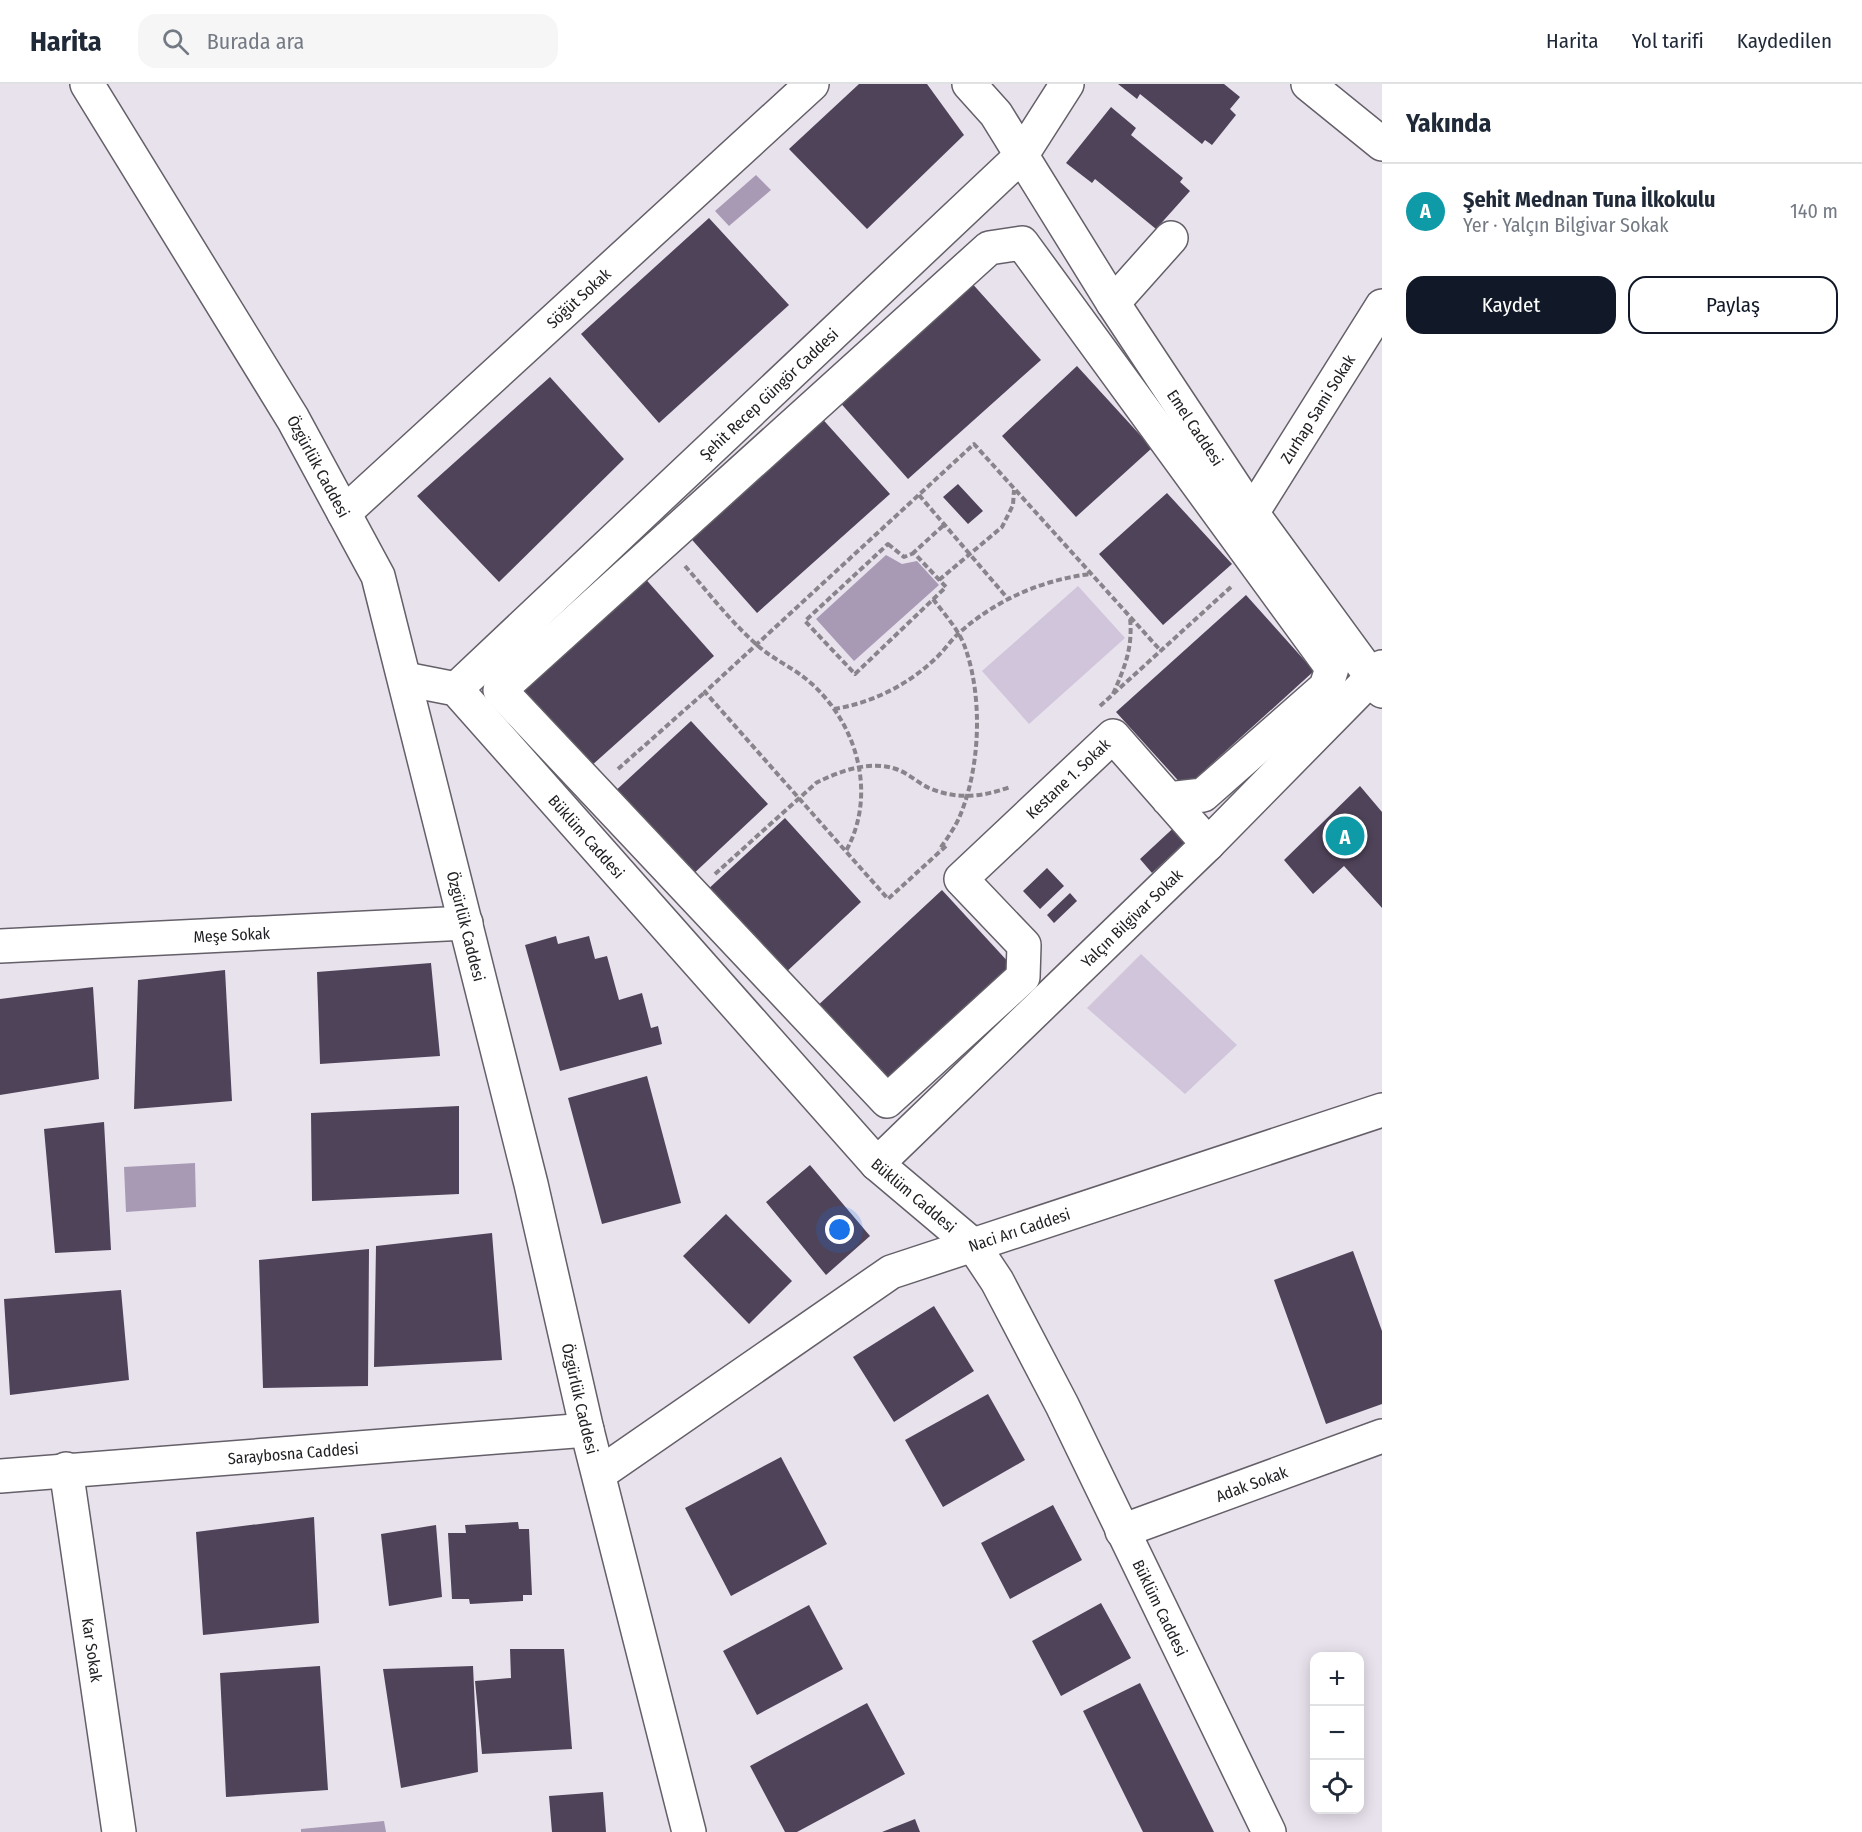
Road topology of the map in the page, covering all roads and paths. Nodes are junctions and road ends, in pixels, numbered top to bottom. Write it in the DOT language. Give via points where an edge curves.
graph roads {
  1 [pos="87,84"];
  2 [pos="812,84"];
  3 [pos="969,84"];
  4 [pos="1067,84"];
  5 [pos="1308,84"];
  6 [pos="1382,144"];
  7 [pos="1021,156"];
  8 [pos="1171,238"];
  9 [pos="1113,303"];
  10 [pos="1382,306"];
  11 [pos="1015,489"];
  12 [pos="919,495"];
  13 [pos="344,513"];
  14 [pos="1252,513"];
  15 [pos="945,524"];
  16 [pos="971,554"];
  17 [pos="912,555"];
  18 [pos="685,566"];
  19 [pos="1091,573"];
  20 [pos="939,580"];
  21 [pos="1235,583"];
  22 [pos="933,599"];
  23 [pos="1009,600"];
  24 [pos="1130,617"];
  25 [pos="959,633"];
  26 [pos="757,645"];
  27 [pos="1161,651"];
  28 [pos="405,679"];
  29 [pos="1379,679"];
  30 [pos="456,689"];
  31 [pos="705,692"];
  32 [pos="1113,695"];
  33 [pos="834,709"];
  34 [pos="1096,710"];
  35 [pos="858,768"];
  36 [pos="614,773"];
  37 [pos="1019,779"];
  38 [pos="1011,787"];
  39 [pos="1002,795"];
  40 [pos="966,797"];
  41 [pos="798,798"];
  42 [pos="1168,799"];
  43 [pos="960,833"];
  44 [pos="1208,844"];
  45 [pos="845,851"];
  46 [pos="935,855"];
  47 [pos="713,876"];
  48 [pos="466,923"];
  49 [pos="0,946"];
  50 [pos="1382,1110"];
  51 [pos="877,1164"];
  52 [pos="973,1245"];
  53 [pos="588,1430"];
  54 [pos="1382,1436"];
  55 [pos="66,1469"];
  56 [pos="599,1474"];
  57 [pos="0,1476"];
  58 [pos="1122,1531"];
  59 [pos="119,1832"];
  60 [pos="689,1832"];
  61 [pos="1269,1832"];
  1 -- 13 [label="street, Özgürlük Caddesi" via="279,396"];
  2 -- 13 [label="street, Söğüt Sokak"];
  3 -- 7 [label="street, Emel Caddesi" via="996,114"];
  4 -- 7 [label="street, Şehit Recep Güngör Caddesi"];
  5 -- 6 [label="street"];
  7 -- 9 [label="street, Emel Caddesi"];
  7 -- 30 [label="street, Şehit Recep Güngör Caddesi"];
  8 -- 9 [label="street"];
  9 -- 14 [label="street, Emel Caddesi"];
  10 -- 14 [label="street, Zurhap Sami Sokak"];
  11 -- 12 [label="path" via="974,444"];
  11 -- 16 [label="path" via="1013,505 1002,527"];
  11 -- 19 [label="path"];
  12 -- 15 [label="path"];
  12 -- 26 [label="path"];
  13 -- 28 [label="street, Özgürlük Caddesi" via="378,576"];
  14 -- 29 [label="street, Emel Caddesi"];
  15 -- 16 [label="path"];
  15 -- 17 [label="path"];
  16 -- 20 [label="path"];
  16 -- 23 [label="path"];
  17 -- 20 [label="path"];
  17 -- 22 [label="path" via="904,556 888,544 805,621 855,674"];
  18 -- 26 [label="path"];
  19 -- 23 [label="path" via="1037,585"];
  19 -- 24 [label="path"];
  20 -- 22 [label="path" via="946,587"];
  21 -- 27 [label="path"];
  22 -- 25 [label="path"];
  23 -- 25 [label="path"];
  24 -- 27 [label="path"];
  24 -- 32 [label="path" via="1129,657"];
  25 -- 33 [label="path" via="938,657 900,686 872,699"];
  25 -- 40 [label="path" via="975,695 973,767"];
  26 -- 31 [label="path"];
  26 -- 33 [label="path" via="813,685"];
  27 -- 32 [label="path"];
  28 -- 30 [label="street"];
  28 -- 48 [label="street, Özgürlük Caddesi"];
  29 -- 44 [label="street, Yalçın Bilgivar Sokak"];
  30 -- 51 [label="street, Büklüm Caddesi"];
  31 -- 36 [label="path"];
  31 -- 41 [label="path"];
  32 -- 34 [label="path"];
  33 -- 35 [label="path" via="853,744"];
  35 -- 40 [label="path" via="896,769 928,788"];
  35 -- 41 [label="path" via="825,778"];
  35 -- 45 [label="path" via="862,796 859,820"];
  37 -- 38 [label="path"];
  38 -- 39 [label="path"];
  38 -- 40 [label="path"];
  40 -- 46 [label="path" via="959,819"];
  41 -- 45 [label="path"];
  41 -- 47 [label="path"];
  42 -- 42 [label="street, Kestane 1. Sokak" via="1203,795 1326,687 1332,668 1022,243 990,248 500,690 887,1101 1023,977 1024,945 961,879 1113,736"];
  42 -- 44 [label="street"];
  43 -- 46 [label="path"];
  44 -- 51 [label="street, Yalçın Bilgivar Sokak"];
  45 -- 46 [label="path" via="888,899"];
  48 -- 49 [label="street, Meşe Sokak"];
  48 -- 53 [label="street, Özgürlük Caddesi"];
  50 -- 52 [label="street, Naci Arı Caddesi"];
  51 -- 52 [label="street, Büklüm Caddesi"];
  52 -- 56 [label="street, Naci Arı Caddesi" via="891,1272"];
  52 -- 58 [label="street, Büklüm Caddesi" via="997,1281 1062,1405"];
  53 -- 55 [label="street, Saraybosna Caddesi"];
  53 -- 56 [label="street, Özgürlük Caddesi"];
  54 -- 58 [label="street, Adak Sokak"];
  55 -- 57 [label="street, Saraybosna Caddesi"];
  55 -- 59 [label="street, Kar Sokak"];
  56 -- 60 [label="street, Özgürlük Caddesi"];
  58 -- 61 [label="street, Büklüm Caddesi"];
}
